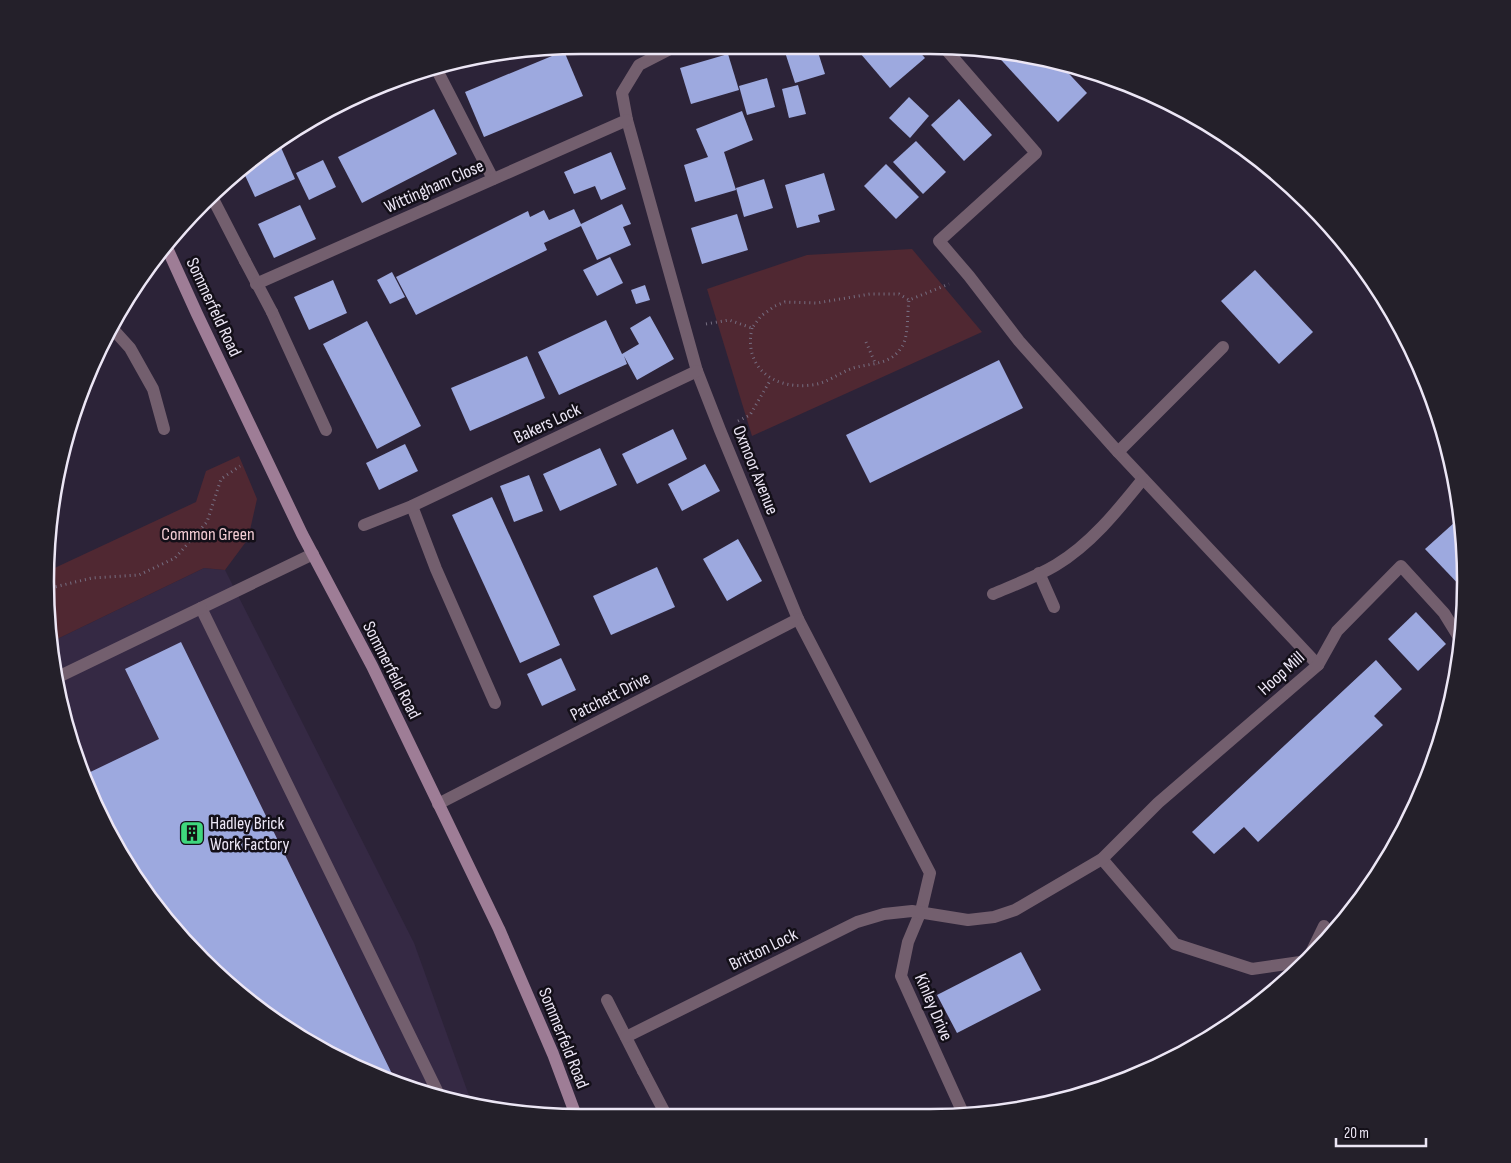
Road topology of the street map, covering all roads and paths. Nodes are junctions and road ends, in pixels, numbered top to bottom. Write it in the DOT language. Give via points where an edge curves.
graph roads {
  1 [pos="660,54"];
  2 [pos="950,55"];
  3 [pos="439,74"];
  4 [pos="627,120"];
  5 [pos="493,180"];
  6 [pos="215,202"];
  7 [pos="169,253"];
  8 [pos="969,276"];
  9 [pos="256,284"];
  10 [pos="909,300"];
  11 [pos="752,328"];
  12 [pos="686,329"];
  13 [pos="116,333"];
  14 [pos="866,342"];
  15 [pos="1223,347"];
  16 [pos="876,365"];
  17 [pos="697,371"];
  18 [pos="771,379"];
  19 [pos="164,429"];
  20 [pos="326,430"];
  21 [pos="720,430"];
  22 [pos="1118,452"];
  23 [pos="240,466"];
  24 [pos="1144,479"];
  25 [pos="412,506"];
  26 [pos="364,525"];
  27 [pos="313,554"];
  28 [pos="1039,573"];
  29 [pos="54,587"];
  30 [pos="993,594"];
  31 [pos="1054,607"];
  32 [pos="201,608"];
  33 [pos="798,619"];
  34 [pos="1455,630"];
  35 [pos="1318,665"];
  36 [pos="63,676"];
  37 [pos="496,703"];
  38 [pos="438,804"];
  39 [pos="1102,859"];
  40 [pos="921,911"];
  41 [pos="1324,926"];
  42 [pos="1318,938"];
  43 [pos="1294,963"];
  44 [pos="607,1000"];
  45 [pos="626,1037"];
  46 [pos="436,1088"];
  47 [pos="961,1108"];
  48 [pos="573,1109"];
  49 [pos="663,1109"];
  1 -- 4 [label="street, Oxmoor Avenue" via="639,65 622,93"];
  2 -- 8 [label="street" via="1036,153 938,241"];
  3 -- 5 [label="street"];
  4 -- 5 [label="street, Wittingham Close"];
  4 -- 12 [label="street, Oxmoor Avenue"];
  5 -- 9 [label="street, Wittingham Close"];
  6 -- 9 [label="street"];
  7 -- 27 [label="street, Sommerfeld Road"];
  8 -- 10 [label="path"];
  8 -- 22 [label="street" via="1019,341"];
  9 -- 20 [label="street"];
  10 -- 11 [label="path" via="899,294 870,294 817,303 786,302 761,316"];
  10 -- 16 [label="path" via="908,333 902,348 890,359"];
  11 -- 12 [label="path" via="728,320"];
  11 -- 18 [label="path" via="749,341 753,360"];
  12 -- 17 [label="street, Oxmoor Avenue"];
  13 -- 19 [label="street" via="130,348 153,389"];
  14 -- 16 [label="path"];
  15 -- 22 [label="street"];
  16 -- 18 [label="path" via="853,368 811,386"];
  17 -- 21 [label="street, Oxmoor Avenue"];
  17 -- 25 [label="street, Bakers Lock"];
  18 -- 21 [label="path" via="750,415"];
  21 -- 33 [label="street, Oxmoor Avenue"];
  22 -- 24 [label="street"];
  23 -- 29 [label="path" via="221,479 207,522 174,558 139,574 92,578"];
  24 -- 28 [label="street" via="1076,551"];
  24 -- 35 [label="street"];
  25 -- 26 [label="street, Bakers Lock"];
  25 -- 37 [label="street" via="436,569"];
  27 -- 32 [label="street"];
  27 -- 38 [label="street, Sommerfeld Road" via="372,666"];
  28 -- 30 [label="street"];
  28 -- 31 [label="street"];
  32 -- 36 [label="street"];
  32 -- 46 [label="street"];
  33 -- 38 [label="street, Patchett Drive"];
  33 -- 40 [label="street, Oxmoor Avenue" via="930,872"];
  34 -- 35 [label="street, Hoop Mill" via="1444,613 1401,566 1337,631"];
  35 -- 39 [label="street, Hoop Mill" via="1158,803"];
  38 -- 48 [label="street, Sommerfeld Road" via="511,956"];
  39 -- 40 [label="street, Hoop Mill" via="1015,910 994,917 968,920"];
  39 -- 43 [label="street" via="1175,944 1252,968"];
  40 -- 45 [label="street, Britton Lock" via="884,914 857,922"];
  40 -- 47 [label="street, Kinley Drive" via="908,942 900,976"];
  41 -- 42 [label="street"];
  44 -- 45 [label="street"];
  45 -- 49 [label="street"];
}
